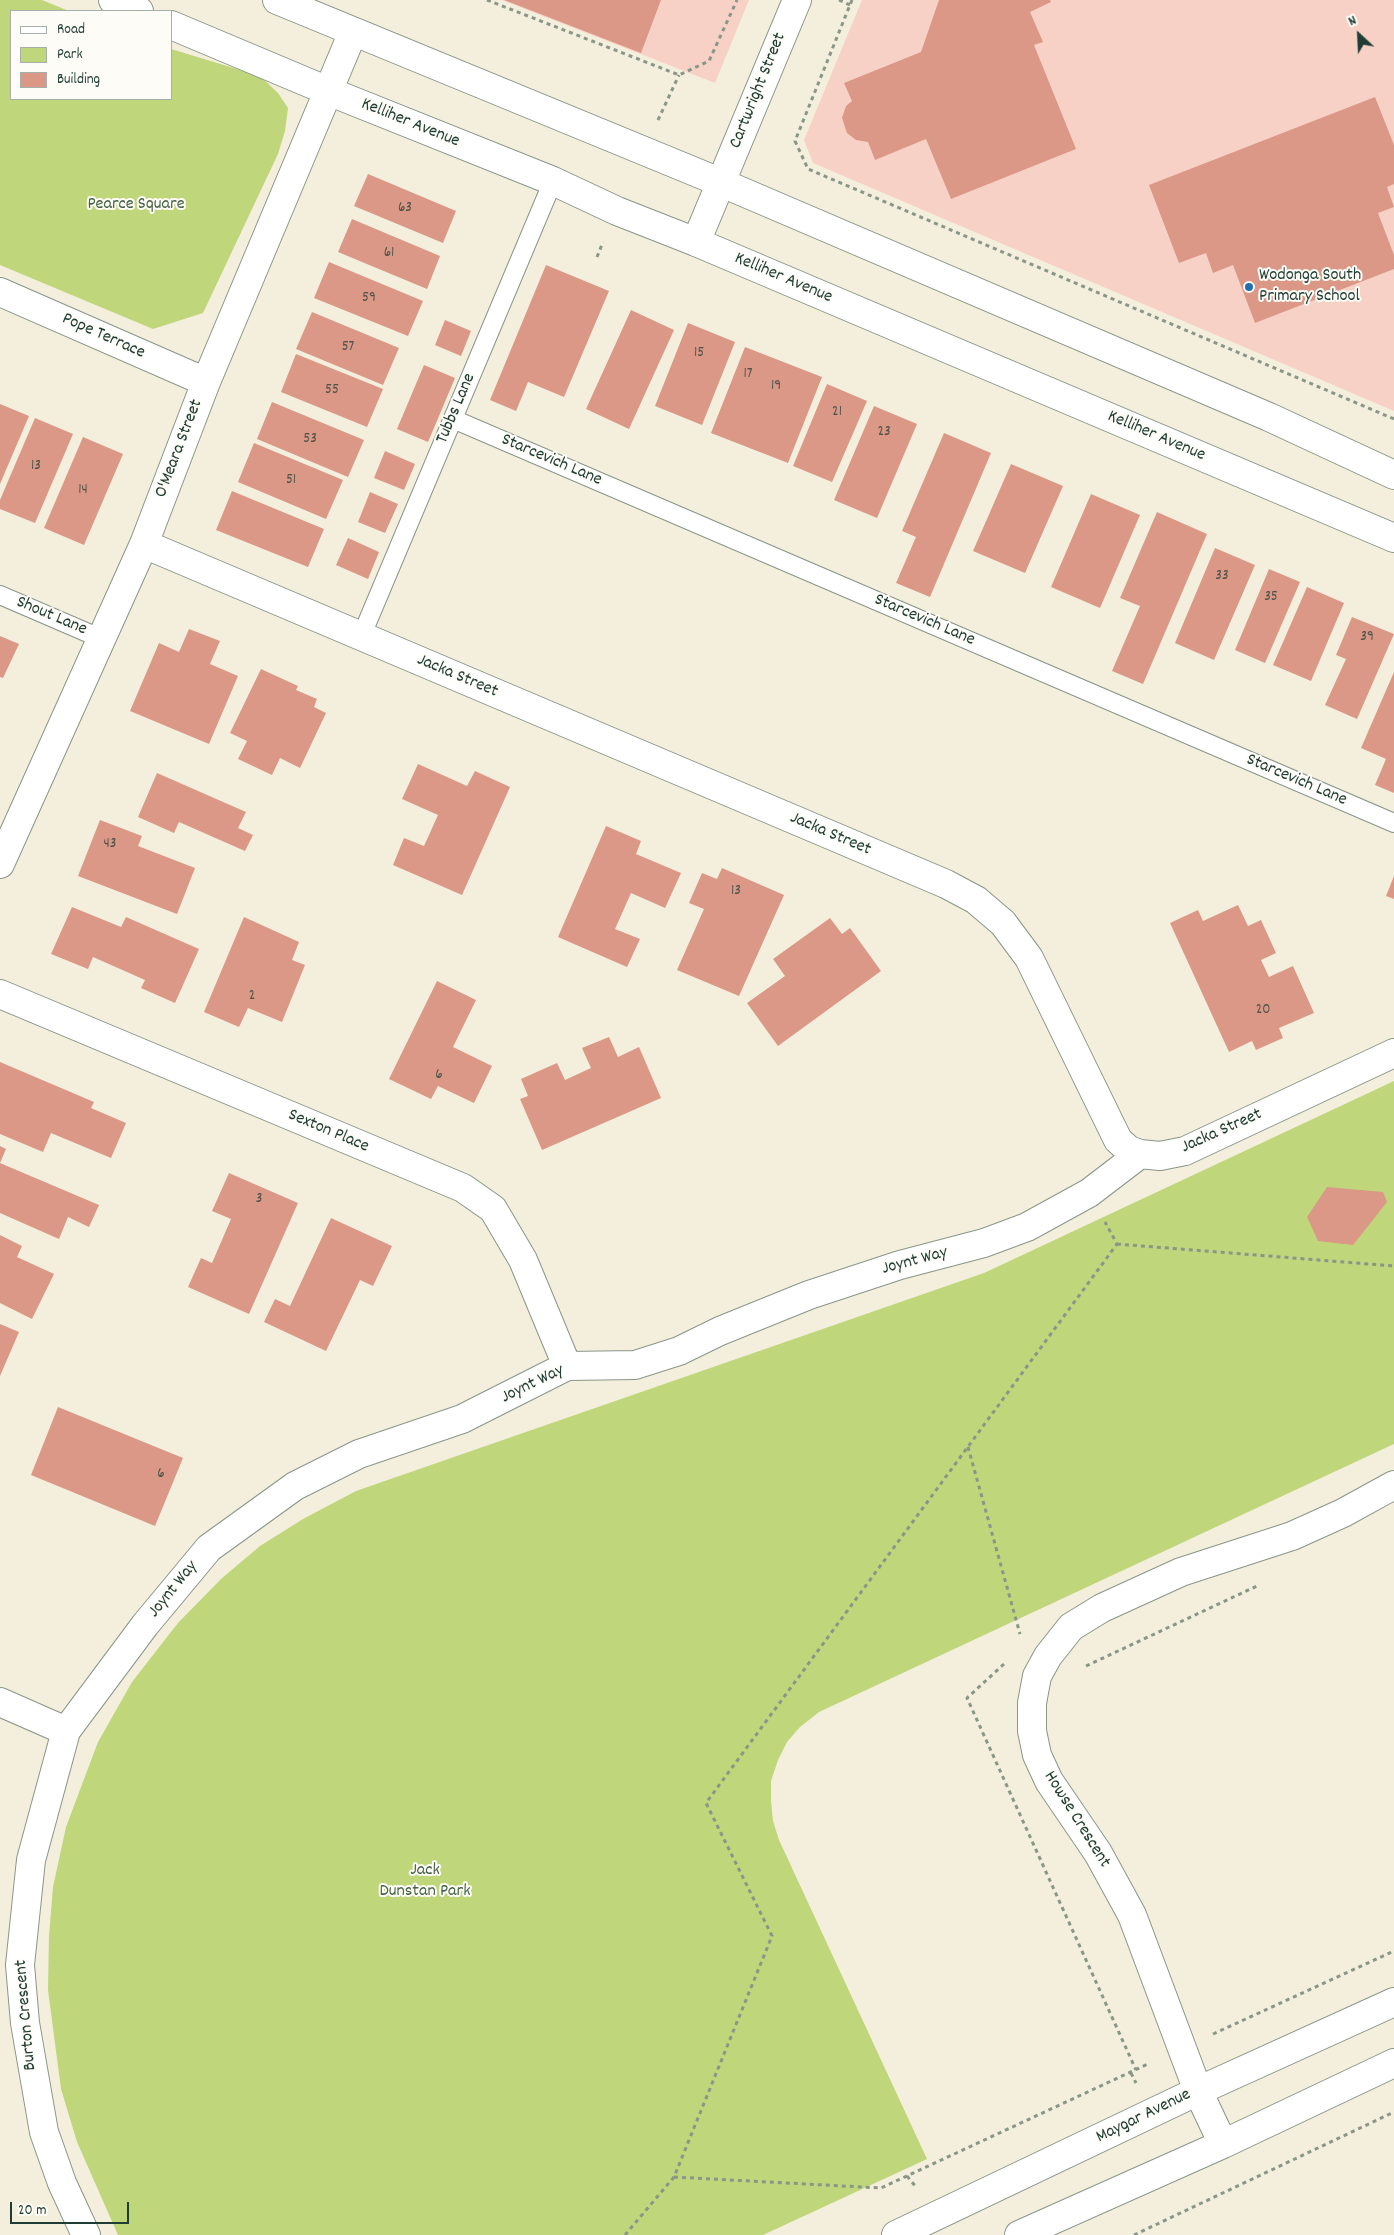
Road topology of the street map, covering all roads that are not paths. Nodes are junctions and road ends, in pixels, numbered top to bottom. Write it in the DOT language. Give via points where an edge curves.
graph roads {
  1 [pos="113,0"];
  2 [pos="277,0"];
  3 [pos="797,0"];
  4 [pos="137,10"];
  5 [pos="172,25"];
  6 [pos="353,32"];
  7 [pos="328,91"];
  8 [pos="553,181"];
  9 [pos="722,183"];
  10 [pos="696,242"];
  11 [pos="0,292"];
  12 [pos="206,382"];
  13 [pos="453,419"];
  14 [pos="1394,475"];
  15 [pos="1394,538"];
  16 [pos="144,544"];
  17 [pos="0,595"];
  18 [pos="361,636"];
  19 [pos="102,639"];
  20 [pos="1394,823"];
  21 [pos="0,864"];
  22 [pos="0,994"];
  23 [pos="1394,1053"];
  24 [pos="1140,1154"];
  25 [pos="567,1366"];
  26 [pos="1394,1485"];
  27 [pos="0,1702"];
  28 [pos="66,1730"];
  29 [pos="1394,2002"];
  30 [pos="1394,2063"];
  31 [pos="1198,2091"];
  32 [pos="1223,2144"];
  33 [pos="86,2235"];
  34 [pos="896,2235"];
  35 [pos="1019,2235"];
  1 -- 4 [label="street"];
  2 -- 6 [label="street"];
  3 -- 9 [label="street, Cartwright Street"];
  5 -- 7 [label="street, Kelliher Avenue"];
  6 -- 7 [label="street, O'Meara Street"];
  6 -- 9 [label="street"];
  7 -- 8 [label="street, Kelliher Avenue"];
  7 -- 12 [label="street, O'Meara Street"];
  8 -- 10 [label="street, Kelliher Avenue"];
  8 -- 13 [label="lane, Tubbs Lane"];
  9 -- 10 [label="street, Cartwright Street"];
  9 -- 14 [label="street" via="1269,417"];
  10 -- 15 [label="street, Kelliher Avenue"];
  11 -- 12 [label="street, Pope Terrace"];
  12 -- 16 [label="street, O'Meara Street"];
  13 -- 18 [label="lane, Tubbs Lane"];
  13 -- 20 [label="lane, Starcevich Lane"];
  16 -- 18 [label="street, Jacka Street"];
  16 -- 19 [label="street, O'Meara Street"];
  17 -- 19 [label="lane, Shout Lane"];
  18 -- 24 [label="street, Jacka Street" via="946,884 976,900 1003,923 1029,958 1118,1140 1129,1150"];
  19 -- 21 [label="street, O'Meara Street"];
  22 -- 25 [label="street, Sexton Place" via="463,1188 493,1209 523,1260"];
  23 -- 24 [label="street, Jacka Street" via="1184,1152 1160,1156"];
  24 -- 25 [label="street, Joynt Way" via="1089,1192 1027,1227 984,1243 900,1265 809,1296 679,1351 635,1365"];
  25 -- 28 [label="street, Joynt Way" via="462,1419 359,1454 295,1486 209,1548 145,1625"];
  26 -- 31 [label="street, Howse Crescent" via="1292,1536 1181,1572 1102,1608 1071,1627 1048,1656 1038,1676 1032,1703 1032,1731 1037,1755 1132,1915"];
  27 -- 28 [label="street"];
  28 -- 33 [label="street, Burton Crescent" via="31,1860 20,1965 24,2023 44,2132 62,2183"];
  29 -- 31 [label="street, Maygar Avenue"];
  30 -- 32 [label="street"];
  31 -- 32 [label="street, Howse Crescent"];
  31 -- 34 [label="street, Maygar Avenue"];
  32 -- 35 [label="street"];
}
